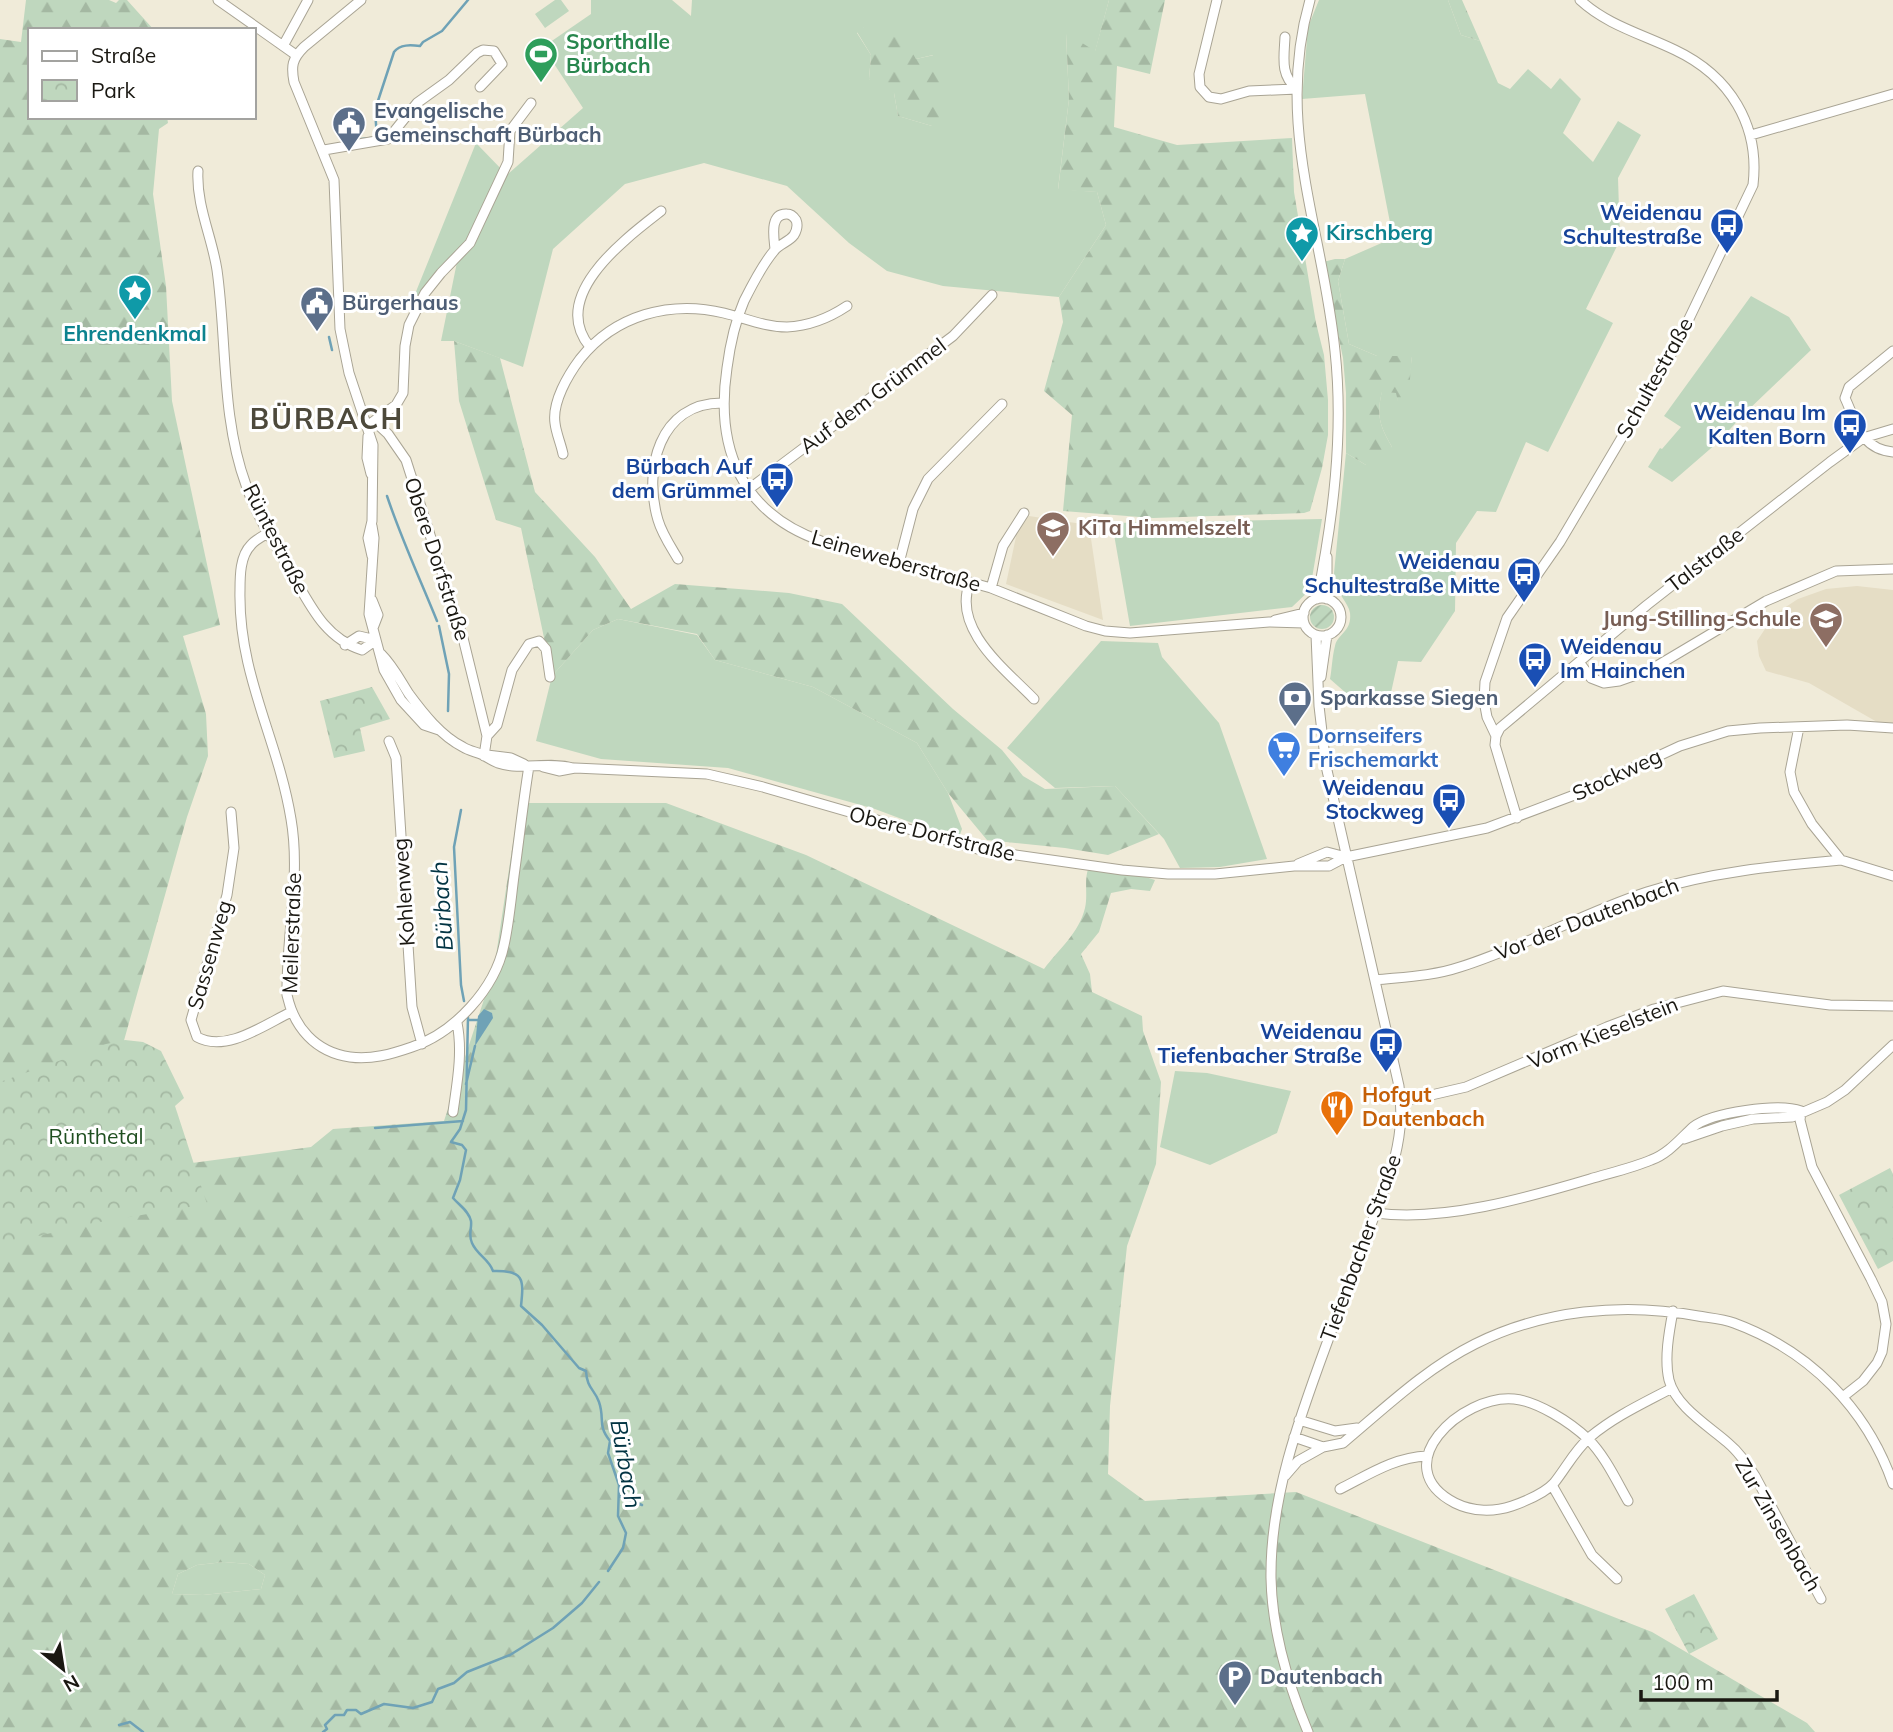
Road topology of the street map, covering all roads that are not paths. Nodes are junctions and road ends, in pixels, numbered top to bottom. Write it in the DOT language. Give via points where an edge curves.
graph roads {
  1 [pos="218,0"];
  2 [pos="308,0"];
  3 [pos="361,0"];
  4 [pos="1217,0"];
  5 [pos="1310,0"];
  6 [pos="1580,0"];
  7 [pos="1285,37"];
  8 [pos="284,46"];
  9 [pos="296,55"];
  10 [pos="480,87"];
  11 [pos="1297,89"];
  12 [pos="1893,94"];
  13 [pos="531,103"];
  14 [pos="1751,135"];
  15 [pos="324,150"];
  16 [pos="198,171"];
  17 [pos="661,211"];
  18 [pos="775,249"];
  19 [pos="992,295"];
  20 [pos="847,306"];
  21 [pos="738,317"];
  22 [pos="590,347"];
  23 [pos="1893,351"];
  24 [pos="722,403"];
  25 [pos="1002,404"];
  26 [pos="370,426"];
  27 [pos="1893,429"];
  28 [pos="1863,438"];
  29 [pos="1893,452"];
  30 [pos="563,454"];
  31 [pos="749,489"];
  32 [pos="1024,513"];
  33 [pos="268,533"];
  34 [pos="1326,544"];
  35 [pos="678,559"];
  36 [pos="899,563"];
  37 [pos="1893,569"];
  38 [pos="970,582"];
  39 [pos="991,588"];
  40 [pos="1317,599"];
  41 [pos="1327,599"];
  42 [pos="1304,612"];
  43 [pos="1269,622"];
  44 [pos="1304,623"];
  45 [pos="1316,635"];
  46 [pos="1328,635"];
  47 [pos="376,640"];
  48 [pos="1580,662"];
  49 [pos="550,677"];
  50 [pos="1319,686"];
  51 [pos="1034,699"];
  52 [pos="1799,727"];
  53 [pos="1893,728"];
  54 [pos="486,736"];
  55 [pos="1496,736"];
  56 [pos="389,741"];
  57 [pos="484,755"];
  58 [pos="529,766"];
  59 [pos="231,812"];
  60 [pos="1517,818"];
  61 [pos="1346,857"];
  62 [pos="1841,860"];
  63 [pos="1893,876"];
  64 [pos="1376,979"];
  65 [pos="1893,1006"];
  66 [pos="291,1012"];
  67 [pos="457,1023"];
  68 [pos="422,1044"];
  69 [pos="1893,1045"];
  70 [pos="1401,1102"];
  71 [pos="1801,1111"];
  72 [pos="453,1112"];
  73 [pos="1376,1213"];
  74 [pos="1674,1311"];
  75 [pos="1672,1388"];
  76 [pos="1844,1396"];
  77 [pos="1299,1420"];
  78 [pos="1362,1426"];
  79 [pos="1294,1437"];
  80 [pos="1588,1439"];
  81 [pos="1323,1447"];
  82 [pos="1427,1456"];
  83 [pos="1283,1477"];
  84 [pos="1893,1484"];
  85 [pos="1552,1485"];
  86 [pos="1340,1489"];
  87 [pos="1628,1501"];
  88 [pos="1618,1579"];
  89 [pos="1821,1599"];
  90 [pos="1307,1732"];
  1 -- 8 [label="street"];
  2 -- 8 [label="street"];
  3 -- 9 [label="street"];
  4 -- 11 [label="street" via="1200,87 1209,97 1221,99 1249,91"];
  5 -- 11 [label="street" via="1301,35"];
  6 -- 14 [label="street, Schultestraße" via="1603,18 1696,63 1727,90"];
  7 -- 11 [label="street" via="1285,72"];
  8 -- 9 [label="street"];
  9 -- 15 [label="street, Obere Dorfstraße" via="291,68 294,82"];
  10 -- 15 [label="street" via="502,64 494,51 477,52 417,103 388,139"];
  11 -- 34 [label="street" via="1302,167 1329,307 1338,389"];
  12 -- 14 [label="street"];
  13 -- 26 [label="street" via="510,131 508,162 470,243 425,293 409,325 404,393"];
  14 -- 55 [label="street, Schultestraße" via="1753,185 1676,346 1560,542 1507,618 1485,682 1487,717"];
  15 -- 26 [label="street, Obere Dorfstraße" via="334,180 340,329"];
  16 -- 33 [label="street, Rüntestraße" via="198,195 216,269 232,432 246,486"];
  17 -- 22 [label="street" via="628,237 590,279 578,316"];
  18 -- 21 [label="street, Leineweberstraße"];
  19 -- 31 [label="street, Auf dem Grümmel" via="953,336"];
  20 -- 21 [label="street" via="829,317 789,327"];
  21 -- 22 [label="street" via="671,308 631,319"];
  21 -- 24 [label="street, Leineweberstraße"];
  22 -- 30 [label="street" via="572,370 556,411 554,421"];
  23 -- 28 [label="street" via="1849,387 1845,398"];
  24 -- 31 [label="street, Leineweberstraße" via="732,459"];
  24 -- 35 [label="street" via="683,413 655,458 652,486 658,523"];
  25 -- 36 [label="street" via="928,479 913,509"];
  26 -- 47 [label="street, Obere Dorfstraße" via="374,463 368,538 372,556 369,614"];
  26 -- 54 [label="street, Obere Dorfstraße" via="388,434 406,460 463,638"];
  27 -- 28 [label="street, Talstraße"];
  28 -- 29 [label="street" via="1878,451"];
  28 -- 48 [label="street, Talstraße"];
  31 -- 36 [label="street, Leineweberstraße" via="759,504 799,533"];
  32 -- 39 [label="street" via="1003,546"];
  33 -- 47 [label="street, Rüntestraße" via="317,618 345,645 362,650"];
  33 -- 66 [label="street, Meilerstraße" via="247,551 240,599 248,671 291,818 294,871 287,976"];
  34 -- 40 [label="street"];
  34 -- 41 [label="street"];
  36 -- 38 [label="street, Leineweberstraße"];
  37 -- 48 [label="street" via="1836,571 1766,601 1650,670 1619,681 1604,683 1591,678"];
  38 -- 39 [label="street, Leineweberstraße"];
  38 -- 51 [label="street" via="965,594 971,624 991,654"];
  39 -- 43 [label="street, Leineweberstraße" via="1105,631"];
  40 -- 41 [label="street"];
  40 -- 42 [label="street"];
  41 -- 46 [label="street" via="1338,606 1341,617 1338,629"];
  42 -- 43 [label="street, Leineweberstraße"];
  42 -- 44 [label="street"];
  43 -- 44 [label="street, Leineweberstraße"];
  44 -- 45 [label="street"];
  45 -- 46 [label="street"];
  45 -- 50 [label="street"];
  46 -- 50 [label="street"];
  47 -- 57 [label="street, Obere Dorfstraße" via="384,670 401,700 424,725"];
  48 -- 55 [label="street, Talstraße"];
  49 -- 54 [label="street" via="546,649 539,641 530,644 512,670 497,725"];
  50 -- 61 [label="street, Tiefenbacher Straße" via="1326,766"];
  52 -- 53 [label="street, Stockweg"];
  52 -- 60 [label="street, Stockweg" via="1741,729 1704,737"];
  52 -- 62 [label="street" via="1790,772 1794,792"];
  54 -- 57 [label="street, Obere Dorfstraße"];
  55 -- 60 [label="street, Schultestraße"];
  56 -- 68 [label="street, Kohlenweg" via="396,758 412,1007"];
  57 -- 58 [label="street, Obere Dorfstraße"];
  58 -- 61 [label="street, Obere Dorfstraße" via="559,764 735,779 958,845 1068,864 1190,875 1294,866 1327,852"];
  58 -- 67 [label="street, Meilerstraße" via="504,948 487,987"];
  59 -- 66 [label="street, Sassenweg" via="234,848 228,895 191,1020 193,1029 197,1037 214,1043 235,1039"];
  60 -- 61 [label="street, Stockweg"];
  61 -- 64 [label="street, Tiefenbacher Straße"];
  62 -- 63 [label="street"];
  62 -- 64 [label="street, Vor der Dautenbach" via="1696,878 1597,911 1459,968"];
  64 -- 70 [label="street, Tiefenbacher Straße"];
  65 -- 70 [label="street, Vorm Kieselstein" via="1830,1004 1723,991 1619,1022 1466,1087"];
  66 -- 68 [label="street, Meilerstraße" via="317,1045 341,1056 389,1055"];
  67 -- 68 [label="street, Meilerstraße"];
  67 -- 72 [label="street" via="460,1035"];
  69 -- 71 [label="street" via="1845,1090"];
  70 -- 73 [label="street, Tiefenbacher Straße" via="1400,1139"];
  71 -- 73 [label="street" via="1792,1117 1722,1126 1682,1140 1654,1160 1542,1193 1429,1213"];
  71 -- 76 [label="street" via="1812,1167 1884,1313 1877,1363"];
  73 -- 77 [label="street, Tiefenbacher Straße"];
  74 -- 75 [label="street" via="1668,1345"];
  74 -- 76 [label="street" via="1733,1322 1770,1340 1807,1363"];
  74 -- 78 [label="street" via="1588,1311 1513,1328 1447,1359"];
  75 -- 80 [label="street" via="1612,1420"];
  75 -- 89 [label="street, Zur Zinsenbach" via="1744,1460"];
  76 -- 84 [label="street" via="1878,1447"];
  77 -- 78 [label="street" via="1335,1431"];
  77 -- 79 [label="street, Tiefenbacher Straße"];
  78 -- 81 [label="street" via="1343,1443"];
  79 -- 81 [label="street"];
  79 -- 83 [label="street, Tiefenbacher Straße"];
  80 -- 82 [label="street" via="1535,1404 1513,1399 1490,1401 1448,1424"];
  80 -- 85 [label="street"];
  80 -- 87 [label="street"];
  81 -- 83 [label="street" via="1298,1461"];
  82 -- 85 [label="street" via="1425,1470 1437,1490 1461,1506 1491,1511 1509,1507"];
  82 -- 86 [label="street" via="1385,1466"];
  83 -- 90 [label="street, Tiefenbacher Straße" via="1271,1577 1284,1664"];
  85 -- 88 [label="street" via="1592,1555"];
}
